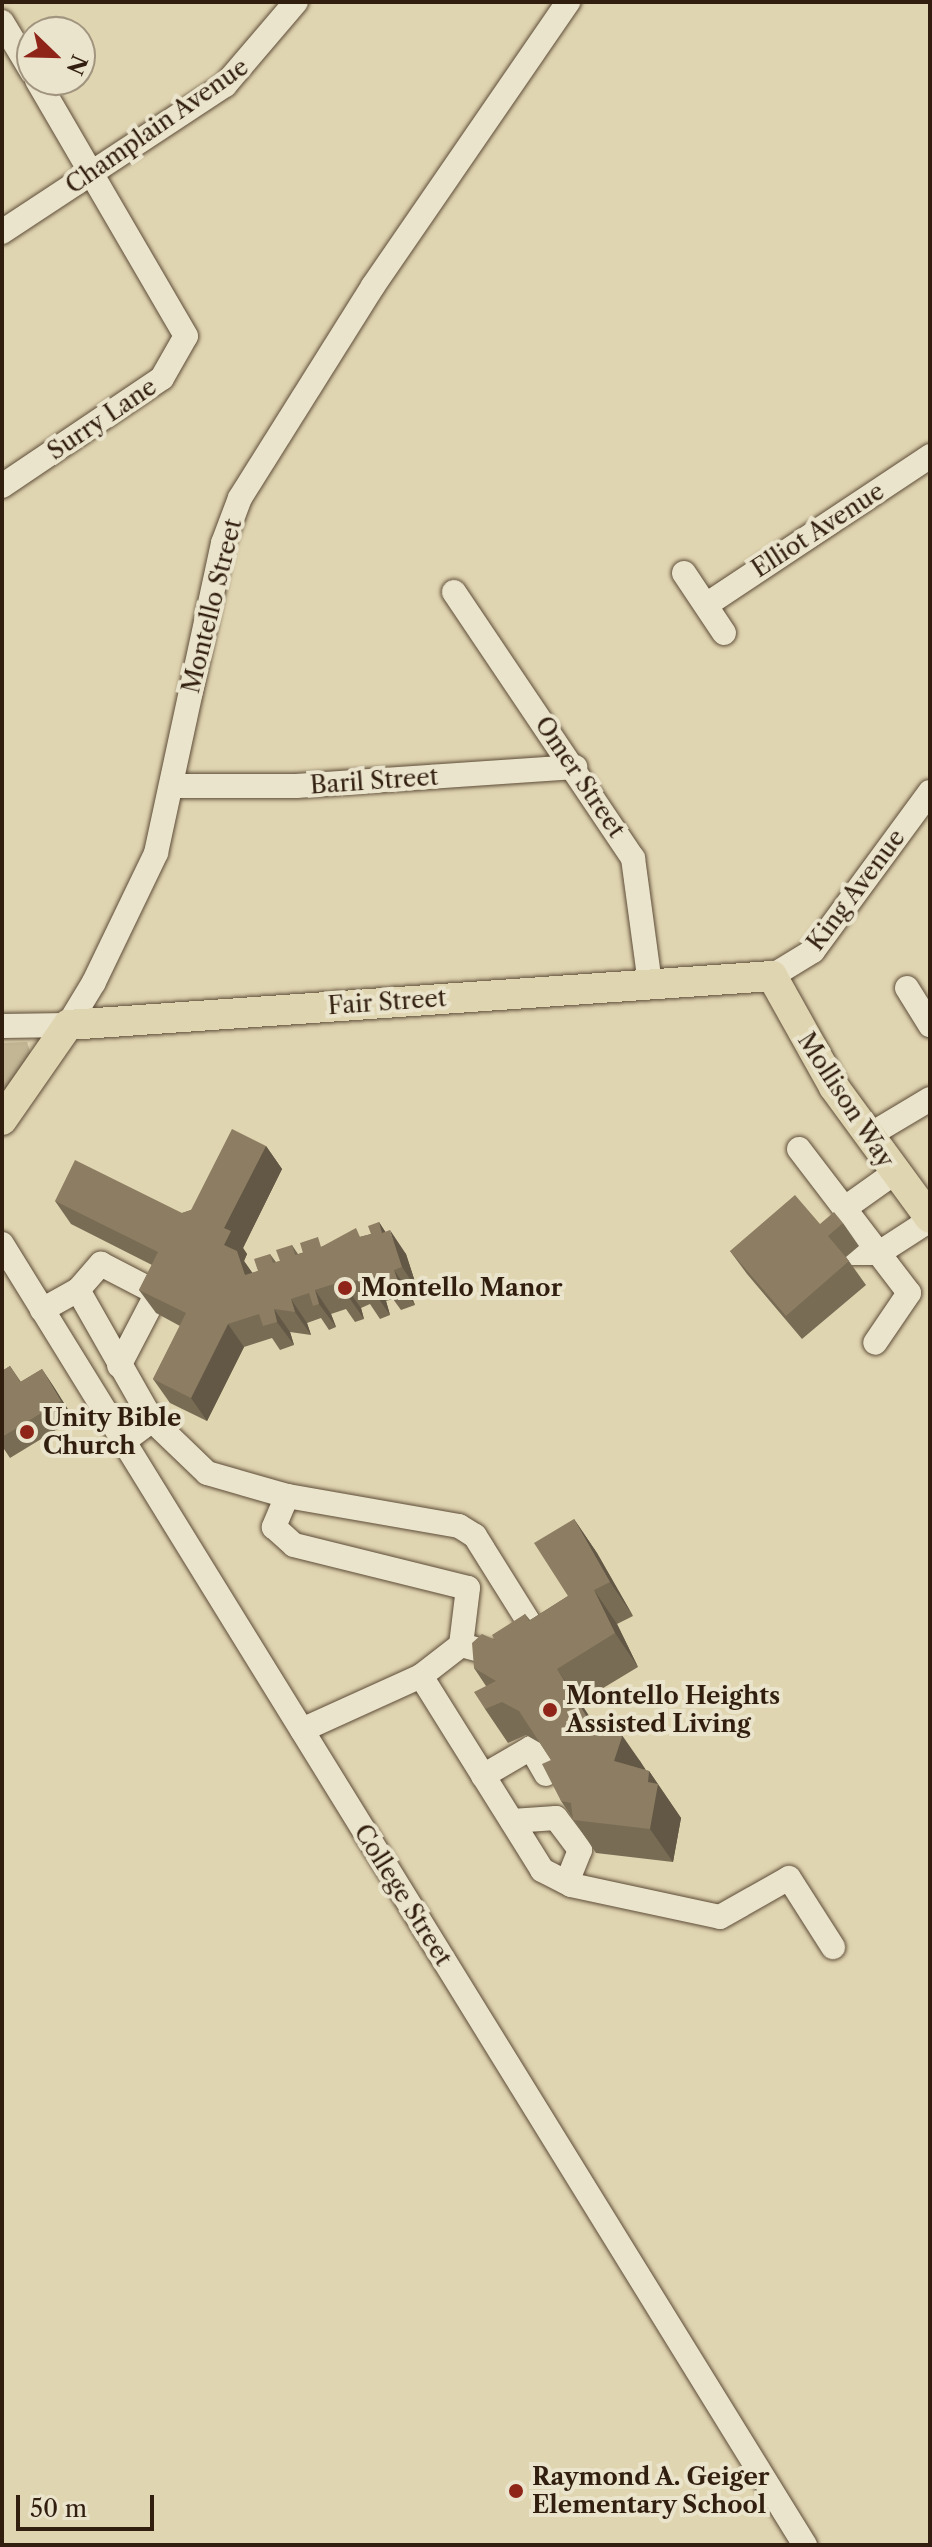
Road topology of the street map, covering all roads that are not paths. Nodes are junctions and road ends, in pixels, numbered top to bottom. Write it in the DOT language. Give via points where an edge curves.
graph roads {
  1 [pos="296,2"];
  2 [pos="568,2"];
  3 [pos="2,22"];
  4 [pos="16,45"];
  5 [pos="47,96"];
  6 [pos="93,172"];
  7 [pos="2,232"];
  8 [pos="930,456"];
  9 [pos="2,486"];
  10 [pos="684,573"];
  11 [pos="454,592"];
  12 [pos="706,605"];
  13 [pos="724,633"];
  14 [pos="575,767"];
  15 [pos="173,786"];
  16 [pos="930,792"];
  17 [pos="772,976"];
  18 [pos="650,983"];
  19 [pos="907,988"];
  20 [pos="68,1025"];
  21 [pos="930,1025"];
  22 [pos="2,1026"];
  23 [pos="930,1099"];
  24 [pos="2,1120"];
  25 [pos="868,1136"];
  26 [pos="799,1149"];
  27 [pos="894,1173"];
  28 [pos="848,1212"];
  29 [pos="930,1219"];
  30 [pos="2,1244"];
  31 [pos="879,1253"];
  32 [pos="78,1290"];
  33 [pos="42,1310"];
  34 [pos="875,1343"];
  35 [pos="119,1366"];
  36 [pos="166,1395"];
  37 [pos="152,1420"];
  38 [pos="123,1442"];
  39 [pos="287,1496"];
  40 [pos="494,1567"];
  41 [pos="468,1588"];
  42 [pos="461,1645"];
  43 [pos="421,1676"];
  44 [pos="302,1730"];
  45 [pos="546,1774"];
  46 [pos="483,1776"];
  47 [pos="512,1821"];
  48 [pos="567,1882"];
  49 [pos="833,1947"];
  50 [pos="805,2545"];
  1 -- 6 [label="street, Champlain Avenue" via="239,73"];
  2 -- 15 [label="street, Montello Street" via="254,469 223,543"];
  3 -- 4 [label="street"];
  5 -- 6 [label="street, Surry Lane"];
  6 -- 7 [label="street, Champlain Avenue"];
  6 -- 9 [label="street, Surry Lane" via="178,312 185,347 162,378"];
  8 -- 12 [label="street, Elliot Avenue"];
  10 -- 12 [label="street"];
  11 -- 14 [label="street, Omer Street"];
  12 -- 13 [label="street"];
  14 -- 15 [label="street, Baril Street" via="296,786"];
  14 -- 18 [label="street, Omer Street" via="633,858"];
  15 -- 20 [label="street, Montello Street" via="131,915"];
  16 -- 17 [label="street, King Avenue" via="813,951"];
  17 -- 18 [label="main road, Fair Street"];
  17 -- 25 [label="main road, Mollison Way"];
  18 -- 20 [label="main road, Fair Street"];
  19 -- 21 [label="street"];
  20 -- 22 [label="street, Fair Street"];
  20 -- 24 [label="main road, Montello Street"];
  23 -- 25 [label="street"];
  25 -- 27 [label="main road, Mollison Way"];
  26 -- 28 [label="street"];
  27 -- 28 [label="street"];
  27 -- 29 [label="main road, Mollison Way"];
  28 -- 31 [label="street"];
  28 -- 31 [label="street" via="846,1248"];
  29 -- 31 [label="street"];
  30 -- 33 [label="street, College Street"];
  31 -- 34 [label="street" via="909,1293"];
  32 -- 33 [label="street"];
  32 -- 35 [label="street"];
  32 -- 35 [label="street" via="101,1264 157,1293"];
  33 -- 38 [label="street, College Street"];
  35 -- 37 [label="street"];
  36 -- 37 [label="street"];
  37 -- 38 [label="street"];
  37 -- 39 [label="street" via="207,1473"];
  38 -- 44 [label="street, College Street"];
  39 -- 40 [label="street" via="459,1526 475,1536"];
  39 -- 41 [label="street" via="274,1527 294,1545"];
  40 -- 41 [label="street"];
  40 -- 42 [label="street" via="530,1624 525,1636 495,1654"];
  41 -- 42 [label="street"];
  42 -- 43 [label="street"];
  43 -- 44 [label="street"];
  43 -- 46 [label="street"];
  44 -- 50 [label="street, College Street"];
  45 -- 46 [label="street" via="531,1748"];
  46 -- 47 [label="street"];
  47 -- 48 [label="street" via="542,1870"];
  47 -- 48 [label="street" via="556,1818 580,1850"];
  48 -- 49 [label="street" via="720,1917 789,1878"];
}
